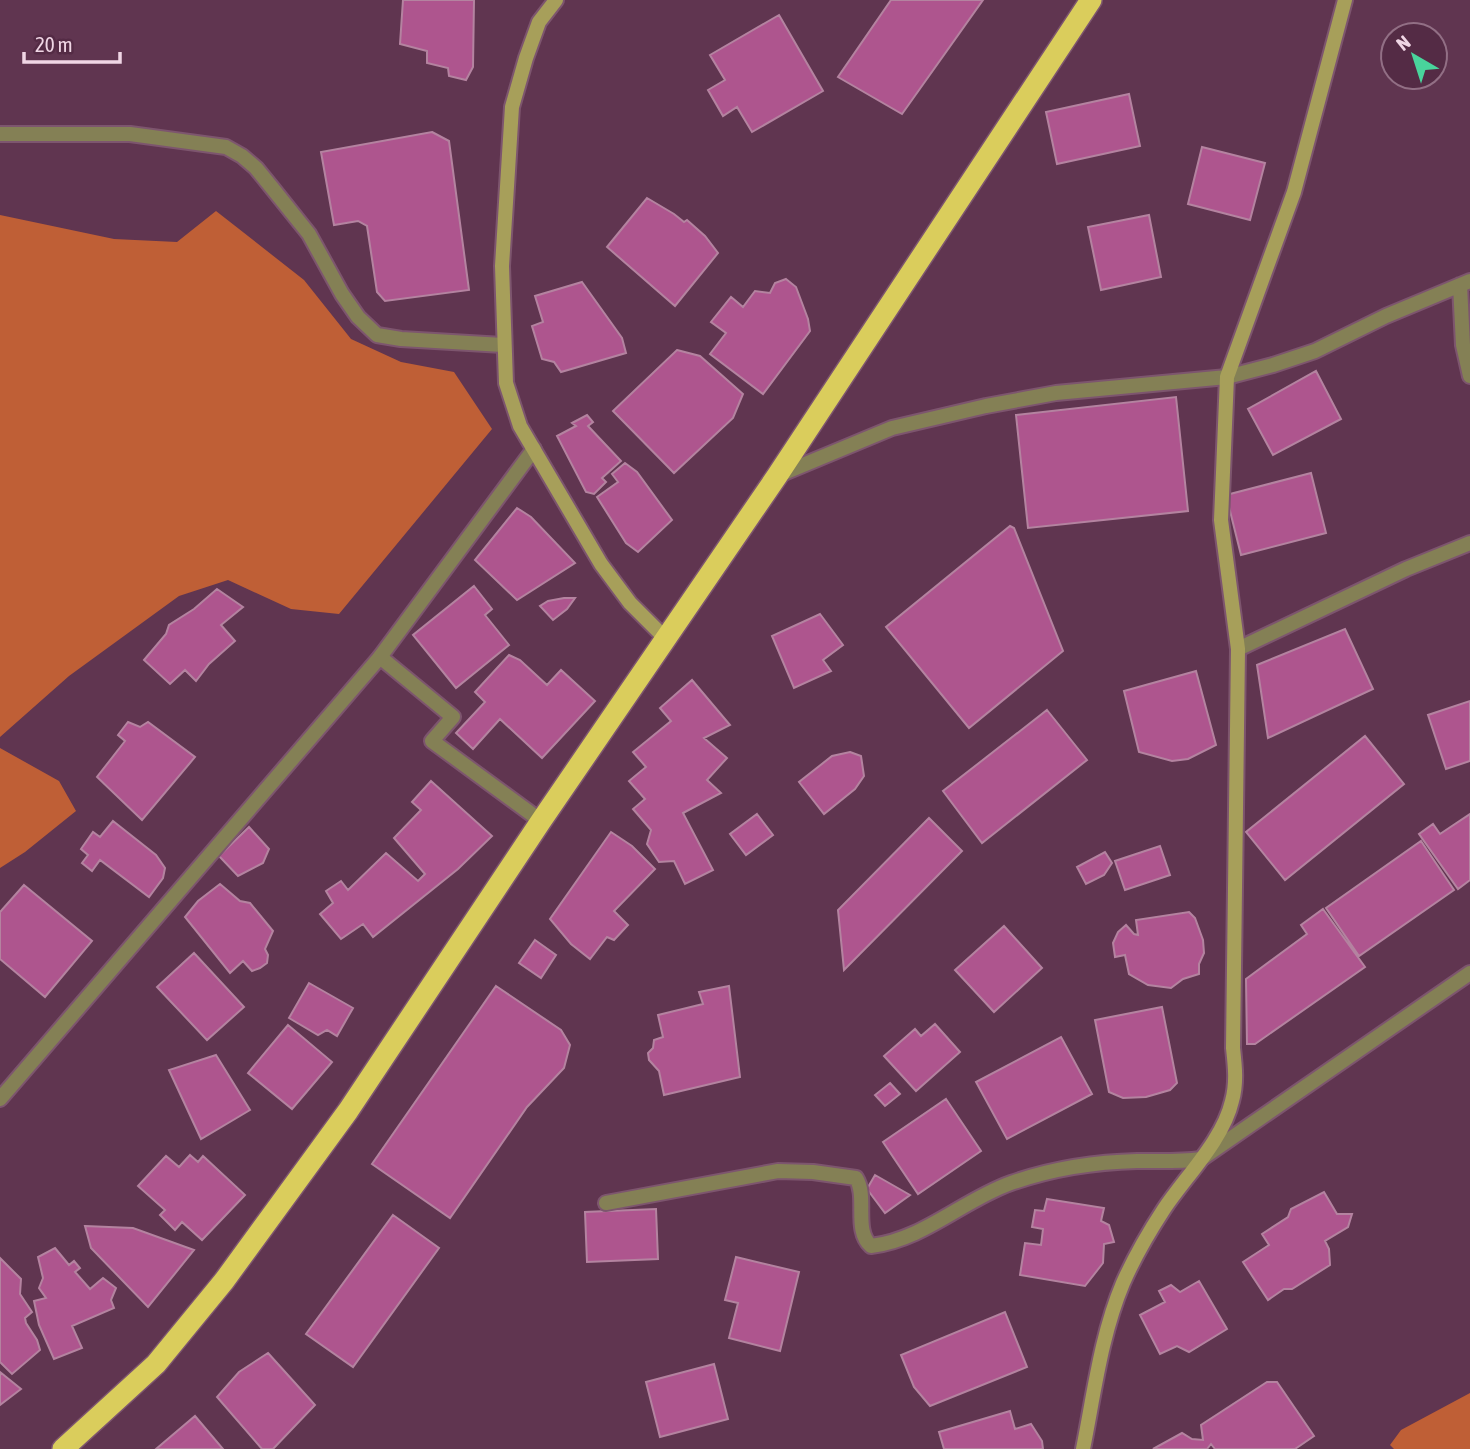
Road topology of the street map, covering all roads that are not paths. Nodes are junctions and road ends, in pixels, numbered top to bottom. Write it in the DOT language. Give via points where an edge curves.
graph roads {
  1 [pos="556,0"];
  2 [pos="1091,0"];
  3 [pos="1345,0"];
  4 [pos="0,134"];
  5 [pos="1465,283"];
  6 [pos="503,345"];
  7 [pos="1470,376"];
  8 [pos="1227,377"];
  9 [pos="534,449"];
  10 [pos="777,476"];
  11 [pos="1470,543"];
  12 [pos="665,638"];
  13 [pos="1238,649"];
  14 [pos="380,657"];
  15 [pos="541,821"];
  16 [pos="1470,973"];
  17 [pos="0,1099"];
  18 [pos="1201,1159"];
  19 [pos="606,1203"];
  20 [pos="63,1449"];
  21 [pos="1083,1449"];
  1 -- 6 [label="street" via="539,22 512,107 502,266"];
  2 -- 10 [label="highway"];
  3 -- 8 [label="street" via="1294,192"];
  4 -- 6 [label="street" via="130,134 226,147 256,168 273,189 309,234 358,317 377,335"];
  5 -- 7 [label="street" via="1463,345"];
  5 -- 8 [label="street" via="1315,351"];
  6 -- 9 [label="street" via="506,383 520,426"];
  8 -- 10 [label="street" via="1056,393 986,406 892,428"];
  8 -- 13 [label="street" via="1221,520"];
  9 -- 12 [label="street" via="601,564 630,603"];
  9 -- 14 [label="street"];
  10 -- 12 [label="highway"];
  11 -- 13 [label="street"];
  12 -- 15 [label="highway"];
  13 -- 18 [label="street" via="1236,1078 1226,1121"];
  14 -- 15 [label="street" via="453,717 432,741"];
  14 -- 17 [label="street"];
  15 -- 20 [label="highway" via="348,1111 224,1281 156,1364"];
  16 -- 18 [label="street"];
  18 -- 19 [label="street" via="1092,1164 1012,1183 941,1221 871,1247 863,1228 860,1184 856,1178 842,1175 779,1171"];
  18 -- 21 [label="street" via="1165,1208 1123,1284 1104,1346"];
}
